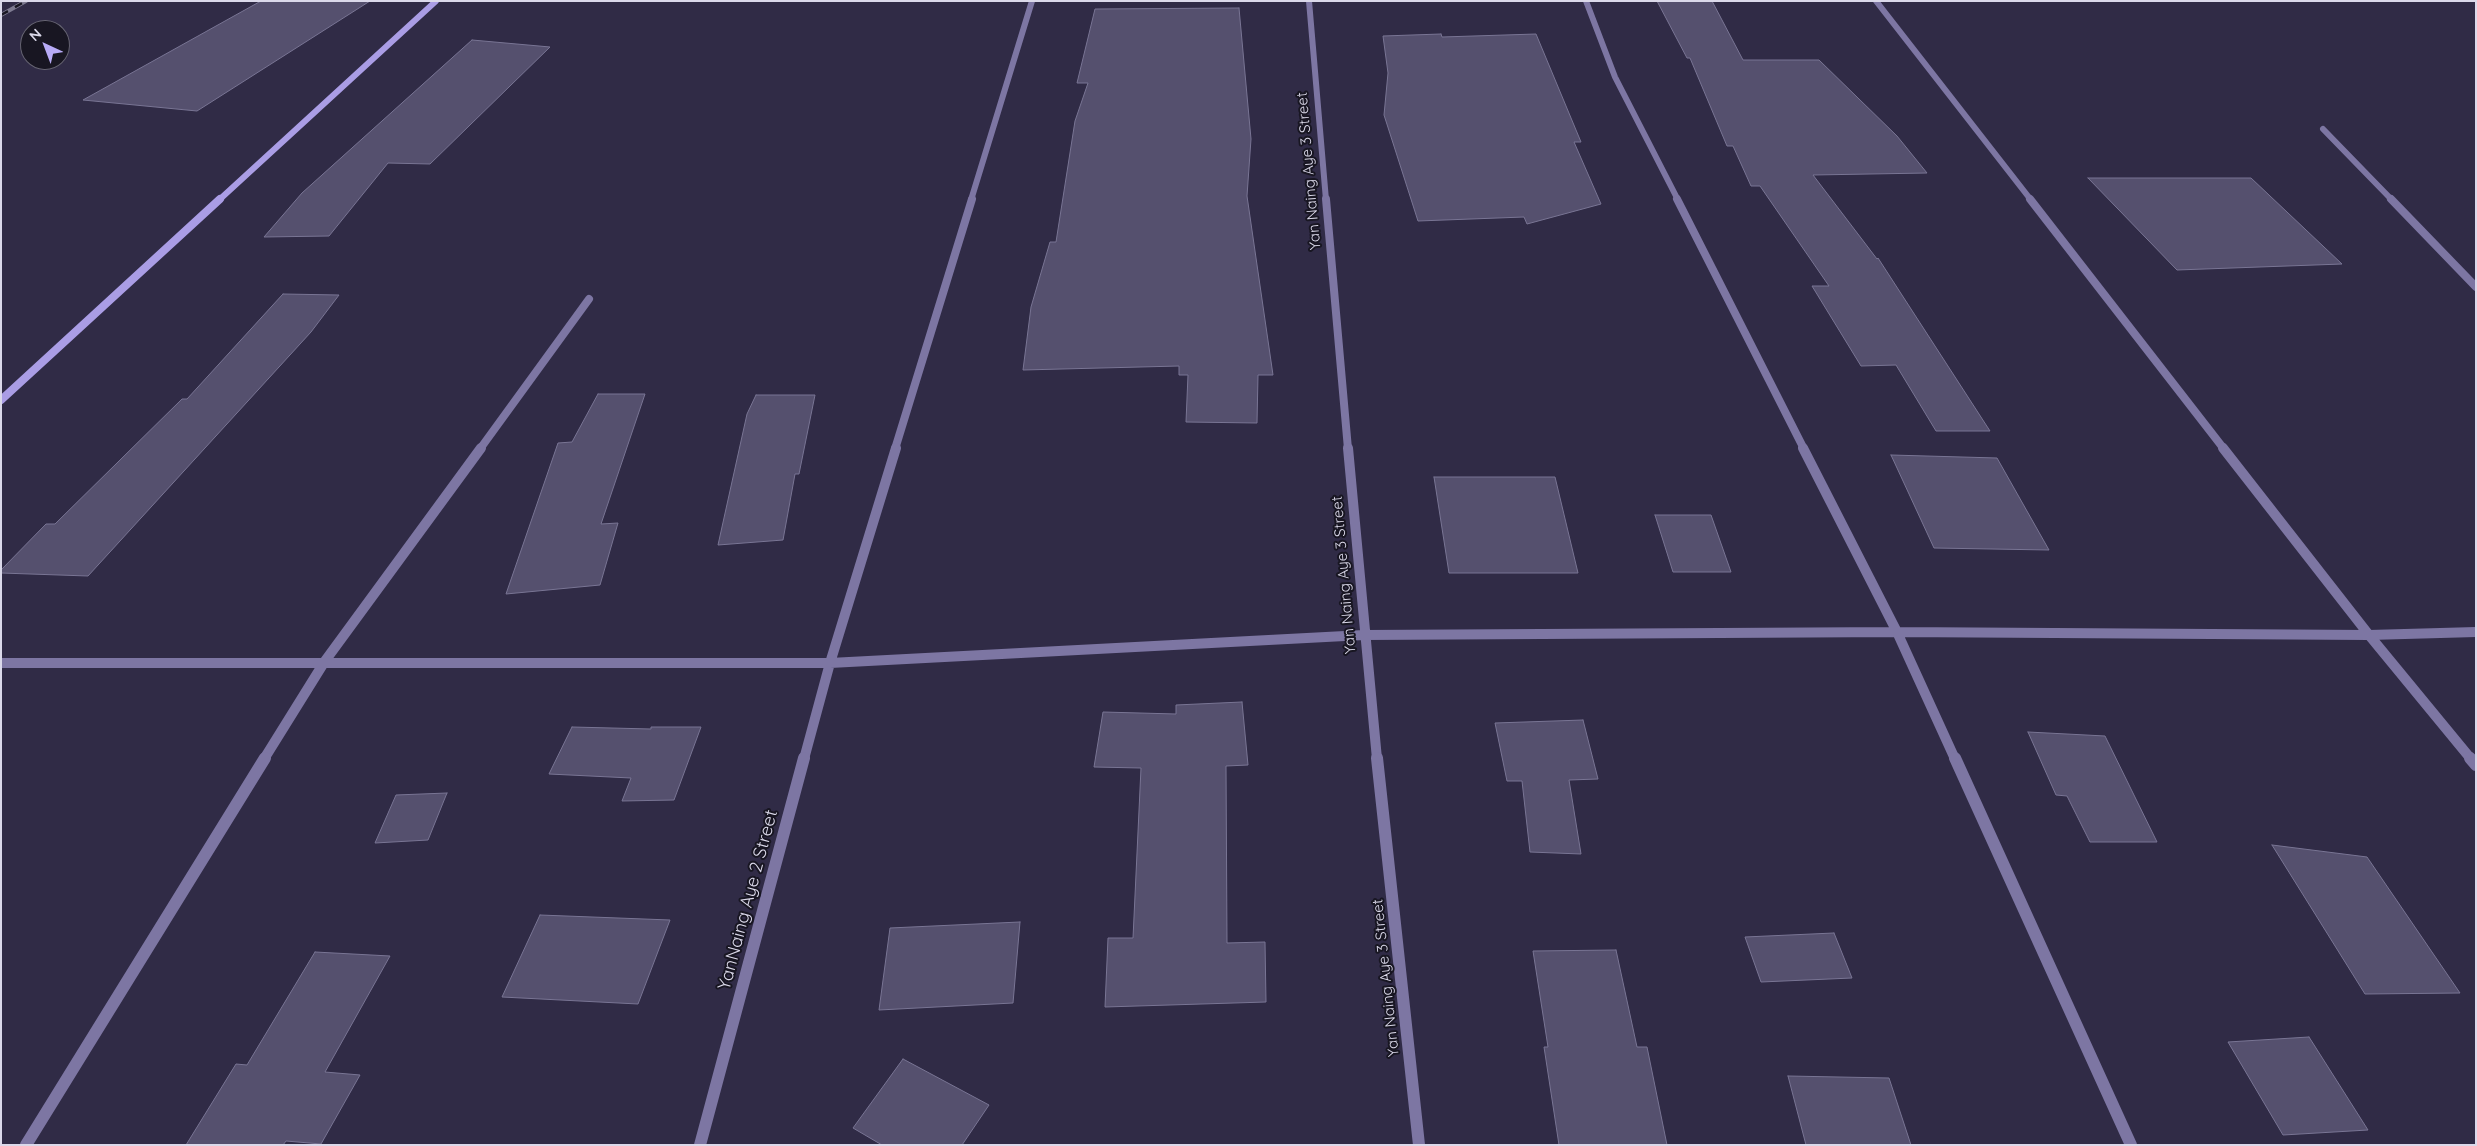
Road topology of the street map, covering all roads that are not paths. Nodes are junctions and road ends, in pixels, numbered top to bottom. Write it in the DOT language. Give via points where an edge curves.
graph roads {
  1 [pos="436,1"];
  2 [pos="1032,1"];
  3 [pos="1309,1"];
  4 [pos="1586,1"];
  5 [pos="1876,1"];
  6 [pos="2323,129"];
  7 [pos="2476,287"];
  8 [pos="589,299"];
  9 [pos="1,400"];
  10 [pos="1897,632"];
  11 [pos="2476,632"];
  12 [pos="1364,634"];
  13 [pos="2370,635"];
  14 [pos="325,661"];
  15 [pos="1,663"];
  16 [pos="830,663"];
  17 [pos="2476,766"];
  18 [pos="26,1145"];
  19 [pos="700,1145"];
  20 [pos="1419,1145"];
  21 [pos="2131,1145"];
  1 -- 9 [label="main road"];
  2 -- 16 [label="street, YanNaing Aye 2 Street"];
  3 -- 12 [label="street, Yan Naing Aye 3 Street"];
  4 -- 10 [label="street" via="1616,77"];
  5 -- 13 [label="street"];
  6 -- 7 [label="street"];
  8 -- 14 [label="street"];
  10 -- 12 [label="street"];
  10 -- 13 [label="street"];
  10 -- 21 [label="street"];
  11 -- 13 [label="street"];
  12 -- 16 [label="street"];
  12 -- 20 [label="street, Yan Naing Aye 3 Street"];
  13 -- 17 [label="street"];
  14 -- 15 [label="street"];
  14 -- 16 [label="street"];
  14 -- 18 [label="street"];
  16 -- 19 [label="street, YanNaing Aye 2 Street"];
}
